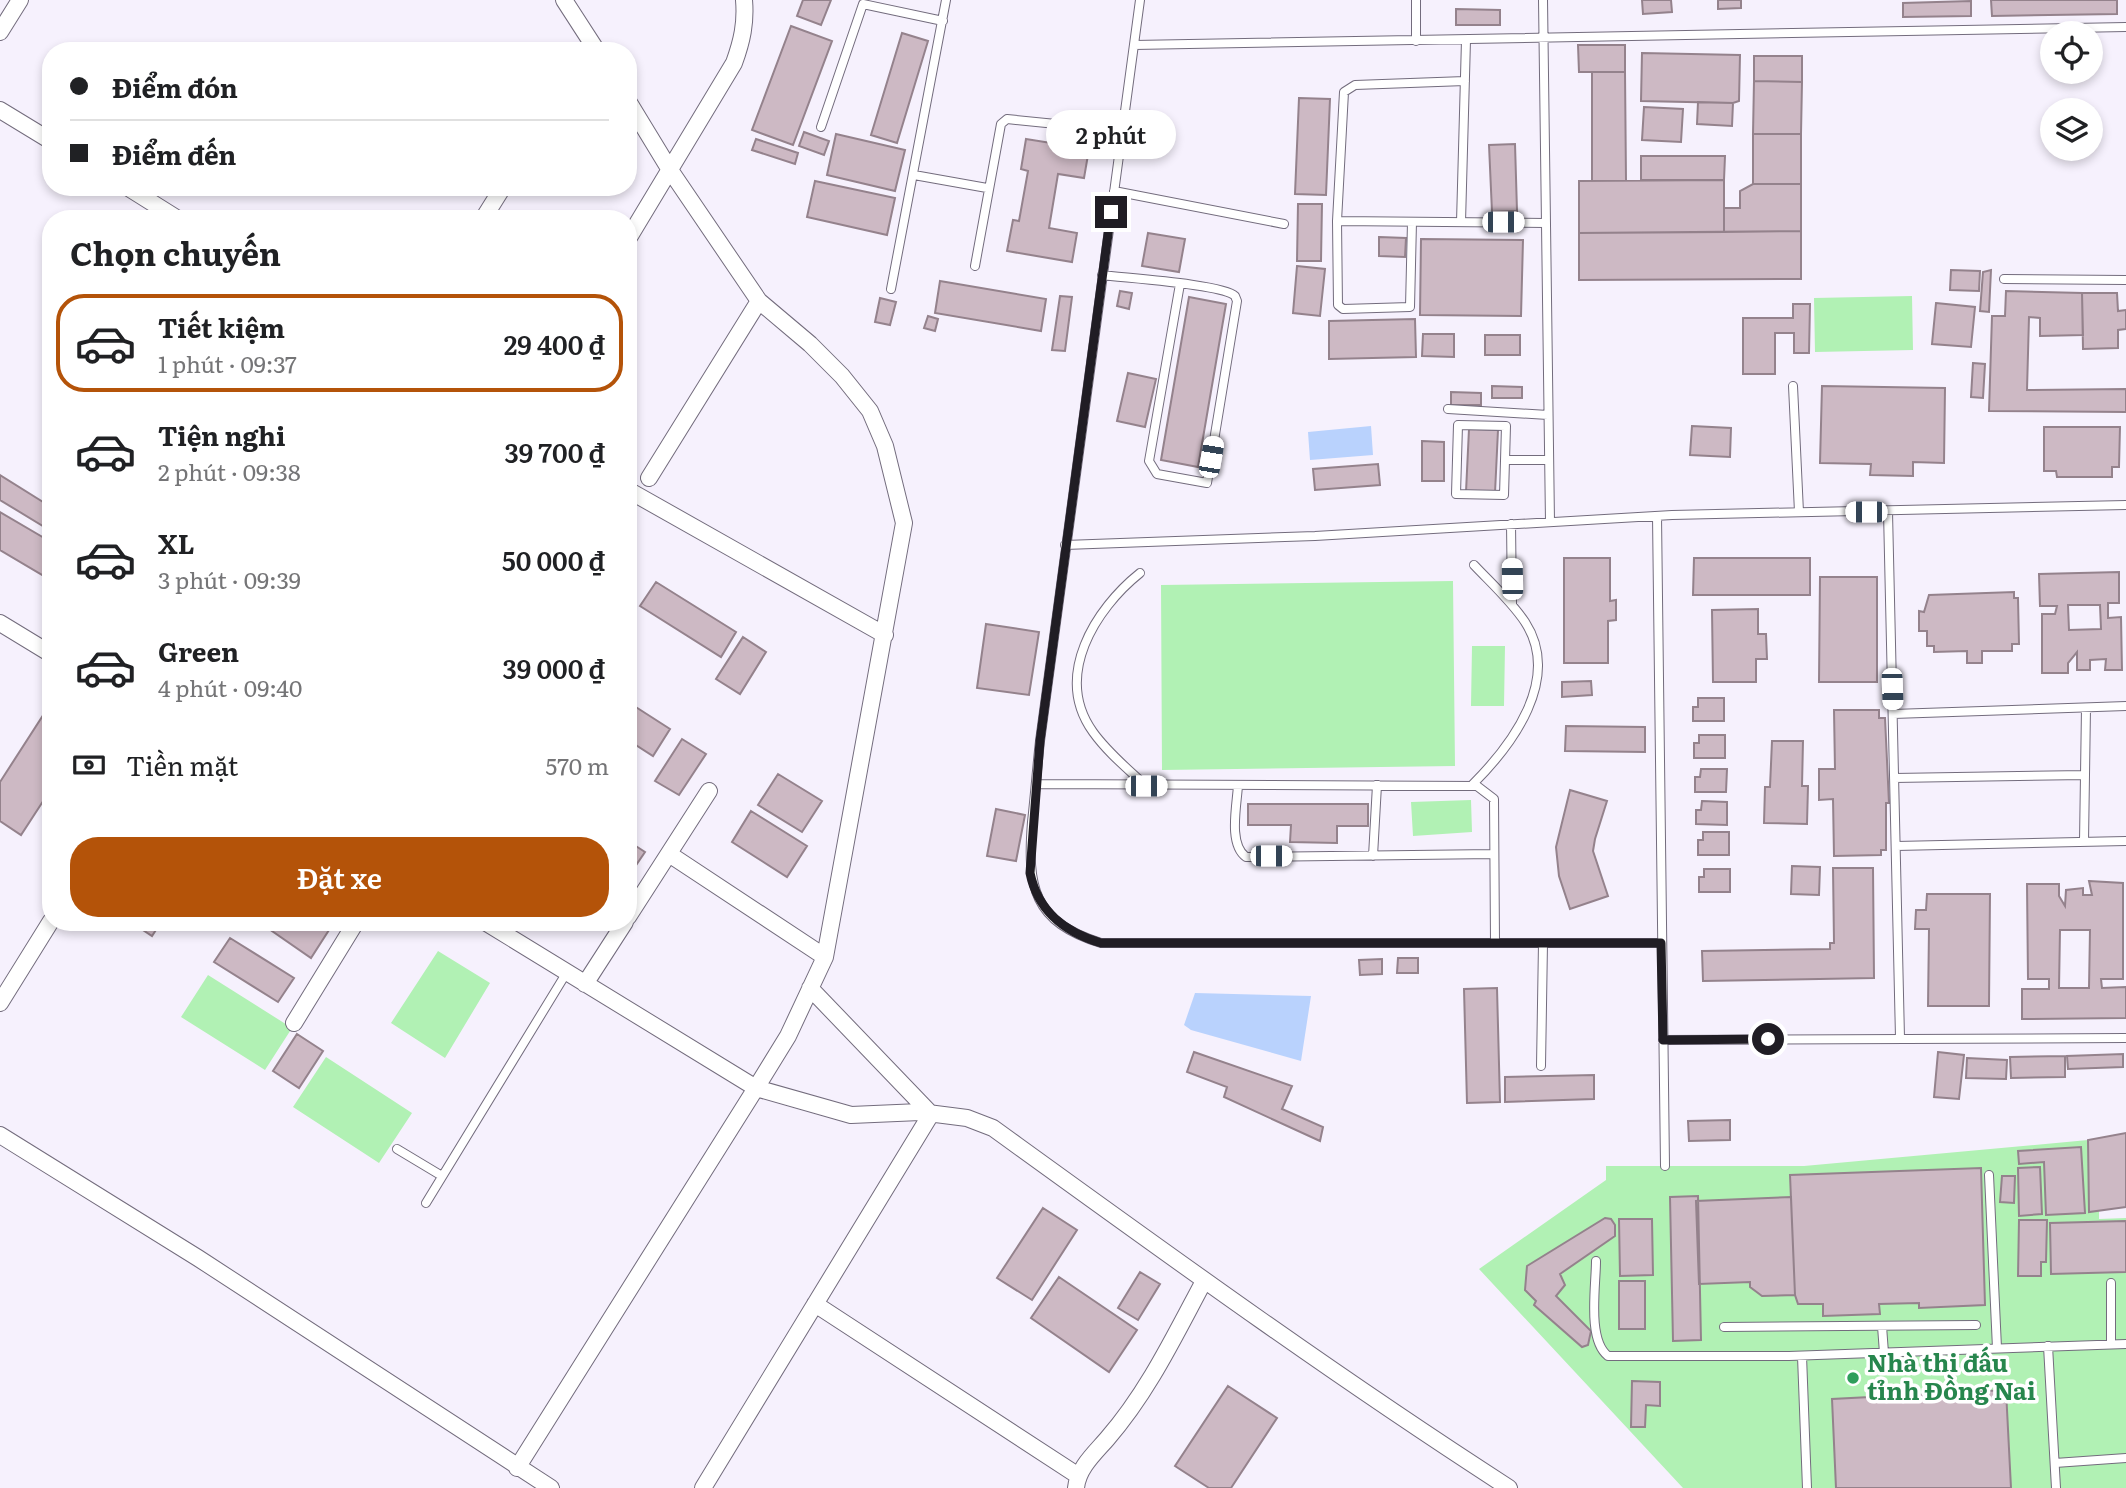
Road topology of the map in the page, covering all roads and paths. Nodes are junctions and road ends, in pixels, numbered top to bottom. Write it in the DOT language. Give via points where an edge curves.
graph roads {
  1 [pos="19,0"];
  2 [pos="564,0"];
  3 [pos="744,0"];
  4 [pos="946,0"];
  5 [pos="1140,0"];
  6 [pos="1416,0"];
  7 [pos="1543,0"];
  8 [pos="943,21"];
  9 [pos="2126,27"];
  10 [pos="0,32"];
  11 [pos="1545,38"];
  12 [pos="1466,40"];
  13 [pos="1416,41"];
  14 [pos="589,42"];
  15 [pos="1134,45"];
  16 [pos="1465,81"];
  17 [pos="0,110"];
  18 [pos="637,116"];
  19 [pos="1066,125"];
  20 [pos="821,127"];
  21 [pos="42,136"];
  22 [pos="670,170"];
  23 [pos="914,175"];
  24 [pos="987,188"];
  25 [pos="1114,191"];
  26 [pos="141,196"];
  27 [pos="164,210"];
  28 [pos="1337,221"];
  29 [pos="1412,222"];
  30 [pos="1461,222"];
  31 [pos="1284,223"];
  32 [pos="1545,223"];
  33 [pos="637,224"];
  34 [pos="975,266"];
  35 [pos="1102,275"];
  36 [pos="2004,279"];
  37 [pos="2126,280"];
  38 [pos="1180,284"];
  39 [pos="891,289"];
  40 [pos="760,301"];
  41 [pos="1793,386"];
  42 [pos="1448,409"];
  43 [pos="1548,415"];
  44 [pos="1505,460"];
  45 [pos="1549,460"];
  46 [pos="649,478"];
  47 [pos="637,500"];
  48 [pos="2126,505"];
  49 [pos="1799,512"];
  50 [pos="1888,512"];
  51 [pos="1657,516"];
  52 [pos="1550,522"];
  53 [pos="1511,524"];
  54 [pos="1065,545"];
  55 [pos="1474,565"];
  56 [pos="1140,573"];
  57 [pos="1512,606"];
  58 [pos="0,623"];
  59 [pos="885,635"];
  60 [pos="42,649"];
  61 [pos="2126,706"];
  62 [pos="2086,708"];
  63 [pos="1893,714"];
  64 [pos="2085,775"];
  65 [pos="1895,778"];
  66 [pos="1036,784"];
  67 [pos="1473,784"];
  68 [pos="1238,785"];
  69 [pos="1377,785"];
  70 [pos="1146,786"];
  71 [pos="709,791"];
  72 [pos="2126,841"];
  73 [pos="2084,842"];
  74 [pos="1896,846"];
  75 [pos="1494,853"];
  76 [pos="669,854"];
  77 [pos="1373,856"];
  78 [pos="637,903"];
  79 [pos="45,931"];
  80 [pos="350,931"];
  81 [pos="500,931"];
  82 [pos="619,931"];
  83 [pos="1495,943"];
  84 [pos="1543,943"];
  85 [pos="1661,943"];
  86 [pos="825,957"];
  87 [pos="567,972"];
  88 [pos="585,984"];
  89 [pos="810,988"];
  90 [pos="0,1003"];
  91 [pos="294,1023"];
  92 [pos="1900,1038"];
  93 [pos="2126,1038"];
  94 [pos="1663,1040"];
  95 [pos="1541,1066"];
  96 [pos="756,1088"];
  97 [pos="931,1114"];
  98 [pos="0,1135"];
  99 [pos="397,1149"];
  100 [pos="1665,1166"];
  101 [pos="1989,1175"];
  102 [pos="442,1176"];
  103 [pos="426,1203"];
  104 [pos="1596,1261"];
  105 [pos="1204,1281"];
  106 [pos="2111,1283"];
  107 [pos="815,1304"];
  108 [pos="1976,1325"];
  109 [pos="1882,1326"];
  110 [pos="1724,1327"];
  111 [pos="2112,1344"];
  112 [pos="2126,1344"];
  113 [pos="2048,1346"];
  114 [pos="1997,1349"];
  115 [pos="1884,1353"];
  116 [pos="1802,1356"];
  117 [pos="2126,1458"];
  118 [pos="2055,1463"];
  119 [pos="517,1468"];
  120 [pos="1077,1481"];
  121 [pos="551,1488"];
  122 [pos="703,1488"];
  123 [pos="1509,1488"];
  124 [pos="1807,1488"];
  125 [pos="2056,1488"];
  1 -- 10 [label="street"];
  2 -- 14 [label="street"];
  3 -- 22 [label="street" via="745,21 734,63"];
  4 -- 8 [label="lane"];
  5 -- 15 [label="lane"];
  6 -- 13 [label="lane"];
  7 -- 11 [label="lane"];
  8 -- 20 [label="lane" via="863,4"];
  8 -- 23 [label="lane"];
  9 -- 11 [label="lane"];
  11 -- 12 [label="lane"];
  11 -- 32 [label="lane"];
  12 -- 13 [label="lane"];
  12 -- 16 [label="lane"];
  13 -- 15 [label="lane"];
  15 -- 25 [label="lane"];
  16 -- 28 [label="lane" via="1355,85 1344,92"];
  16 -- 30 [label="lane"];
  17 -- 21 [label="street"];
  18 -- 22 [label="street"];
  19 -- 24 [label="lane" via="1007,119 998,133"];
  22 -- 33 [label="street"];
  22 -- 40 [label="street"];
  23 -- 24 [label="lane"];
  23 -- 39 [label="lane"];
  24 -- 34 [label="lane"];
  25 -- 31 [label="lane"];
  25 -- 35 [label="lane"];
  26 -- 27 [label="street"];
  28 -- 29 [label="lane"];
  28 -- 29 [label="lane" via="1336,299 1343,309 1410,307"];
  29 -- 30 [label="lane"];
  30 -- 32 [label="lane"];
  32 -- 43 [label="lane"];
  35 -- 38 [label="lane"];
  35 -- 54 [label="lane"];
  36 -- 37 [label="lane"];
  38 -- 38 [label="lane" via="1230,292 1237,301 1207,483 1157,474 1149,461"];
  40 -- 46 [label="street"];
  40 -- 59 [label="street" via="842,376 870,411 885,446 904,523"];
  41 -- 49 [label="lane"];
  42 -- 43 [label="lane"];
  43 -- 45 [label="lane"];
  44 -- 44 [label="lane" via="1506,426 1458,425 1457,494 1504,495"];
  44 -- 45 [label="lane"];
  45 -- 52 [label="lane"];
  47 -- 59 [label="street"];
  48 -- 50 [label="lane"];
  49 -- 50 [label="lane"];
  49 -- 51 [label="lane"];
  50 -- 63 [label="lane"];
  51 -- 52 [label="lane"];
  51 -- 85 [label="lane"];
  52 -- 53 [label="lane"];
  53 -- 54 [label="lane"];
  53 -- 57 [label="lane"];
  54 -- 66 [label="lane"];
  55 -- 57 [label="lane"];
  56 -- 70 [label="lane" via="1111,598 1090,629 1078,680 1092,731"];
  57 -- 67 [label="lane" via="1533,640 1534,691 1513,739"];
  58 -- 60 [label="street"];
  59 -- 86 [label="street"];
  61 -- 62 [label="lane"];
  62 -- 63 [label="lane"];
  62 -- 64 [label="lane"];
  63 -- 65 [label="lane"];
  64 -- 65 [label="lane"];
  64 -- 73 [label="lane"];
  65 -- 74 [label="lane"];
  66 -- 70 [label="lane"];
  66 -- 83 [label="lane" via="1030,844 1033,890 1059,923 1080,937 1101,943"];
  67 -- 69 [label="lane"];
  67 -- 75 [label="lane" via="1494,799"];
  68 -- 69 [label="lane"];
  68 -- 70 [label="lane"];
  68 -- 77 [label="lane" via="1236,842 1246,857"];
  69 -- 77 [label="lane"];
  71 -- 76 [label="street"];
  72 -- 73 [label="lane"];
  73 -- 74 [label="lane"];
  74 -- 92 [label="lane"];
  75 -- 77 [label="lane"];
  75 -- 83 [label="lane"];
  76 -- 78 [label="street"];
  76 -- 86 [label="street"];
  79 -- 90 [label="street"];
  80 -- 91 [label="street"];
  81 -- 87 [label="street"];
  82 -- 88 [label="street"];
  83 -- 84 [label="lane"];
  84 -- 85 [label="lane"];
  84 -- 95 [label="lane"];
  85 -- 94 [label="lane"];
  86 -- 89 [label="street"];
  87 -- 88 [label="street"];
  87 -- 102 [label="lane"];
  88 -- 96 [label="street"];
  89 -- 96 [label="street"];
  89 -- 97 [label="street"];
  92 -- 93 [label="lane"];
  92 -- 94 [label="lane"];
  94 -- 100 [label="lane"];
  96 -- 97 [label="street" via="851,1115"];
  96 -- 119 [label="street"];
  97 -- 105 [label="street" via="967,1118 993,1128"];
  97 -- 107 [label="street"];
  98 -- 119 [label="street" via="198,1258"];
  99 -- 102 [label="lane"];
  101 -- 114 [label="lane"];
  102 -- 103 [label="lane"];
  104 -- 116 [label="lane" via="1595,1336 1608,1356"];
  105 -- 120 [label="street" via="1148,1384"];
  105 -- 123 [label="street" via="1392,1413"];
  106 -- 111 [label="lane"];
  107 -- 120 [label="street"];
  107 -- 122 [label="street"];
  108 -- 109 [label="lane"];
  109 -- 110 [label="lane"];
  109 -- 115 [label="lane"];
  111 -- 112 [label="lane"];
  111 -- 113 [label="lane"];
  113 -- 114 [label="lane"];
  113 -- 118 [label="lane"];
  114 -- 115 [label="lane"];
  115 -- 116 [label="lane"];
  116 -- 124 [label="lane"];
  117 -- 118 [label="lane"];
  118 -- 125 [label="lane"];
  119 -- 121 [label="street"];
}
